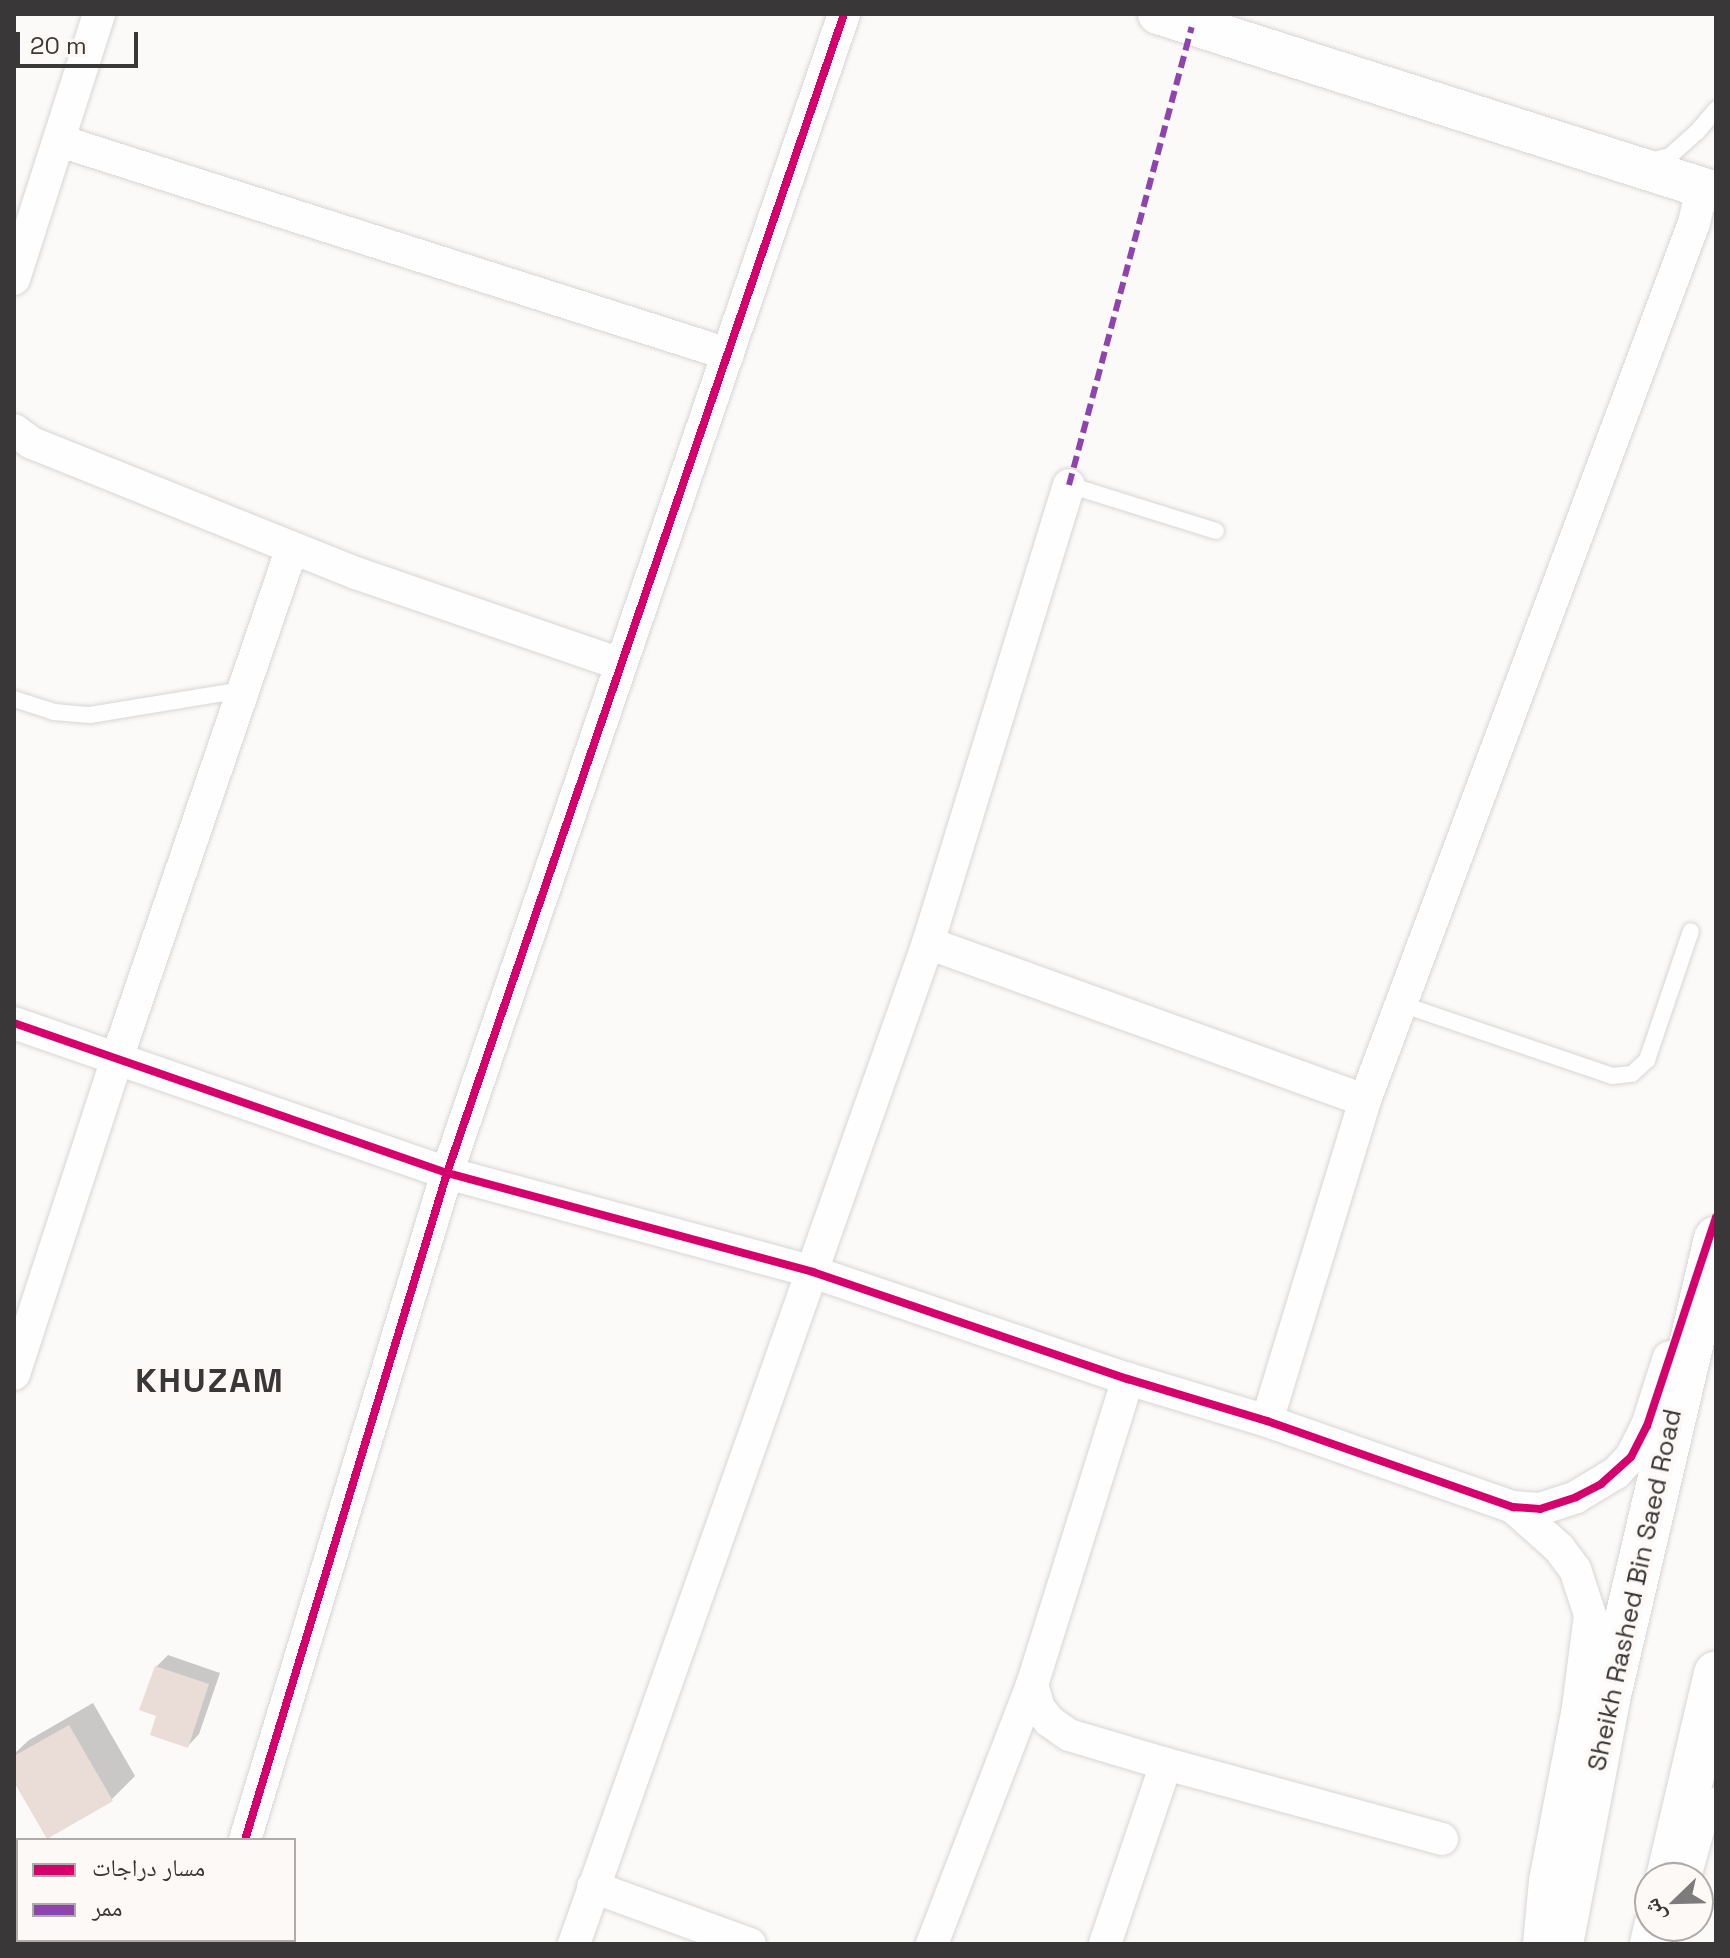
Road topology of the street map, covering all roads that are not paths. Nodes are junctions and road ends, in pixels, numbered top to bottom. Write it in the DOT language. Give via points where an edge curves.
graph roads {
  1 [pos="99,14"];
  2 [pos="844,14"];
  3 [pos="1158,14"];
  4 [pos="1716,109"];
  5 [pos="60,141"];
  6 [pos="1633,166"];
  7 [pos="1709,191"];
  8 [pos="14,279"];
  9 [pos="728,354"];
  10 [pos="14,430"];
  11 [pos="1069,485"];
  12 [pos="1216,531"];
  13 [pos="292,548"];
  14 [pos="621,664"];
  15 [pos="243,690"];
  16 [pos="14,699"];
  17 [pos="1691,931"];
  18 [pos="928,943"];
  19 [pos="1401,1004"];
  20 [pos="14,1023"];
  21 [pos="117,1058"];
  22 [pos="1365,1100"];
  23 [pos="447,1173"];
  24 [pos="1716,1217"];
  25 [pos="1716,1238"];
  26 [pos="813,1272"];
  27 [pos="14,1374"];
  28 [pos="1128,1379"];
  29 [pos="1267,1421"];
  30 [pos="1513,1507"];
  31 [pos="1716,1674"];
  32 [pos="1032,1685"];
  33 [pos="1166,1764"];
  34 [pos="1716,1795"];
  35 [pos="246,1838"];
  36 [pos="1442,1839"];
  37 [pos="1672,1862"];
  38 [pos="1697,1862"];
  39 [pos="593,1887"];
  40 [pos="574,1944"];
  41 [pos="750,1944"];
  42 [pos="932,1944"];
  43 [pos="1105,1944"];
  44 [pos="1539,1944"];
  45 [pos="1561,1944"];
  1 -- 5 [label="street"];
  2 -- 9 [label="street"];
  3 -- 6 [label="street"];
  4 -- 6 [label="lane" via="1670,156"];
  5 -- 8 [label="street"];
  5 -- 9 [label="street"];
  6 -- 7 [label="street"];
  7 -- 19 [label="street"];
  9 -- 14 [label="street"];
  10 -- 13 [label="street" via="32,443"];
  11 -- 12 [label="lane"];
  11 -- 18 [label="street"];
  13 -- 14 [label="street"];
  13 -- 15 [label="street"];
  14 -- 23 [label="street"];
  15 -- 16 [label="lane" via="90,715 54,712"];
  15 -- 21 [label="street"];
  17 -- 19 [label="lane" via="1647,1060 1632,1074 1612,1076"];
  18 -- 22 [label="street"];
  18 -- 26 [label="street"];
  19 -- 22 [label="street"];
  20 -- 21 [label="street"];
  21 -- 23 [label="street"];
  21 -- 27 [label="street"];
  22 -- 29 [label="street"];
  23 -- 26 [label="street"];
  23 -- 35 [label="street"];
  24 -- 30 [label="street" via="1647,1426 1631,1457 1601,1484 1576,1497 1540,1509"];
  25 -- 45 [label="main road, Sheikh Rashed Bin Saed Road" via="1618,1653"];
  26 -- 28 [label="street"];
  26 -- 39 [label="street"];
  28 -- 29 [label="street"];
  28 -- 32 [label="street"];
  29 -- 30 [label="street"];
  30 -- 44 [label="street" via="1575,1569 1590,1615"];
  31 -- 37 [label="main road"];
  32 -- 33 [label="street" via="1039,1708 1069,1735"];
  32 -- 42 [label="street"];
  33 -- 36 [label="street"];
  33 -- 43 [label="street"];
  34 -- 38 [label="lane"];
  39 -- 40 [label="street"];
  39 -- 41 [label="street"];
}
